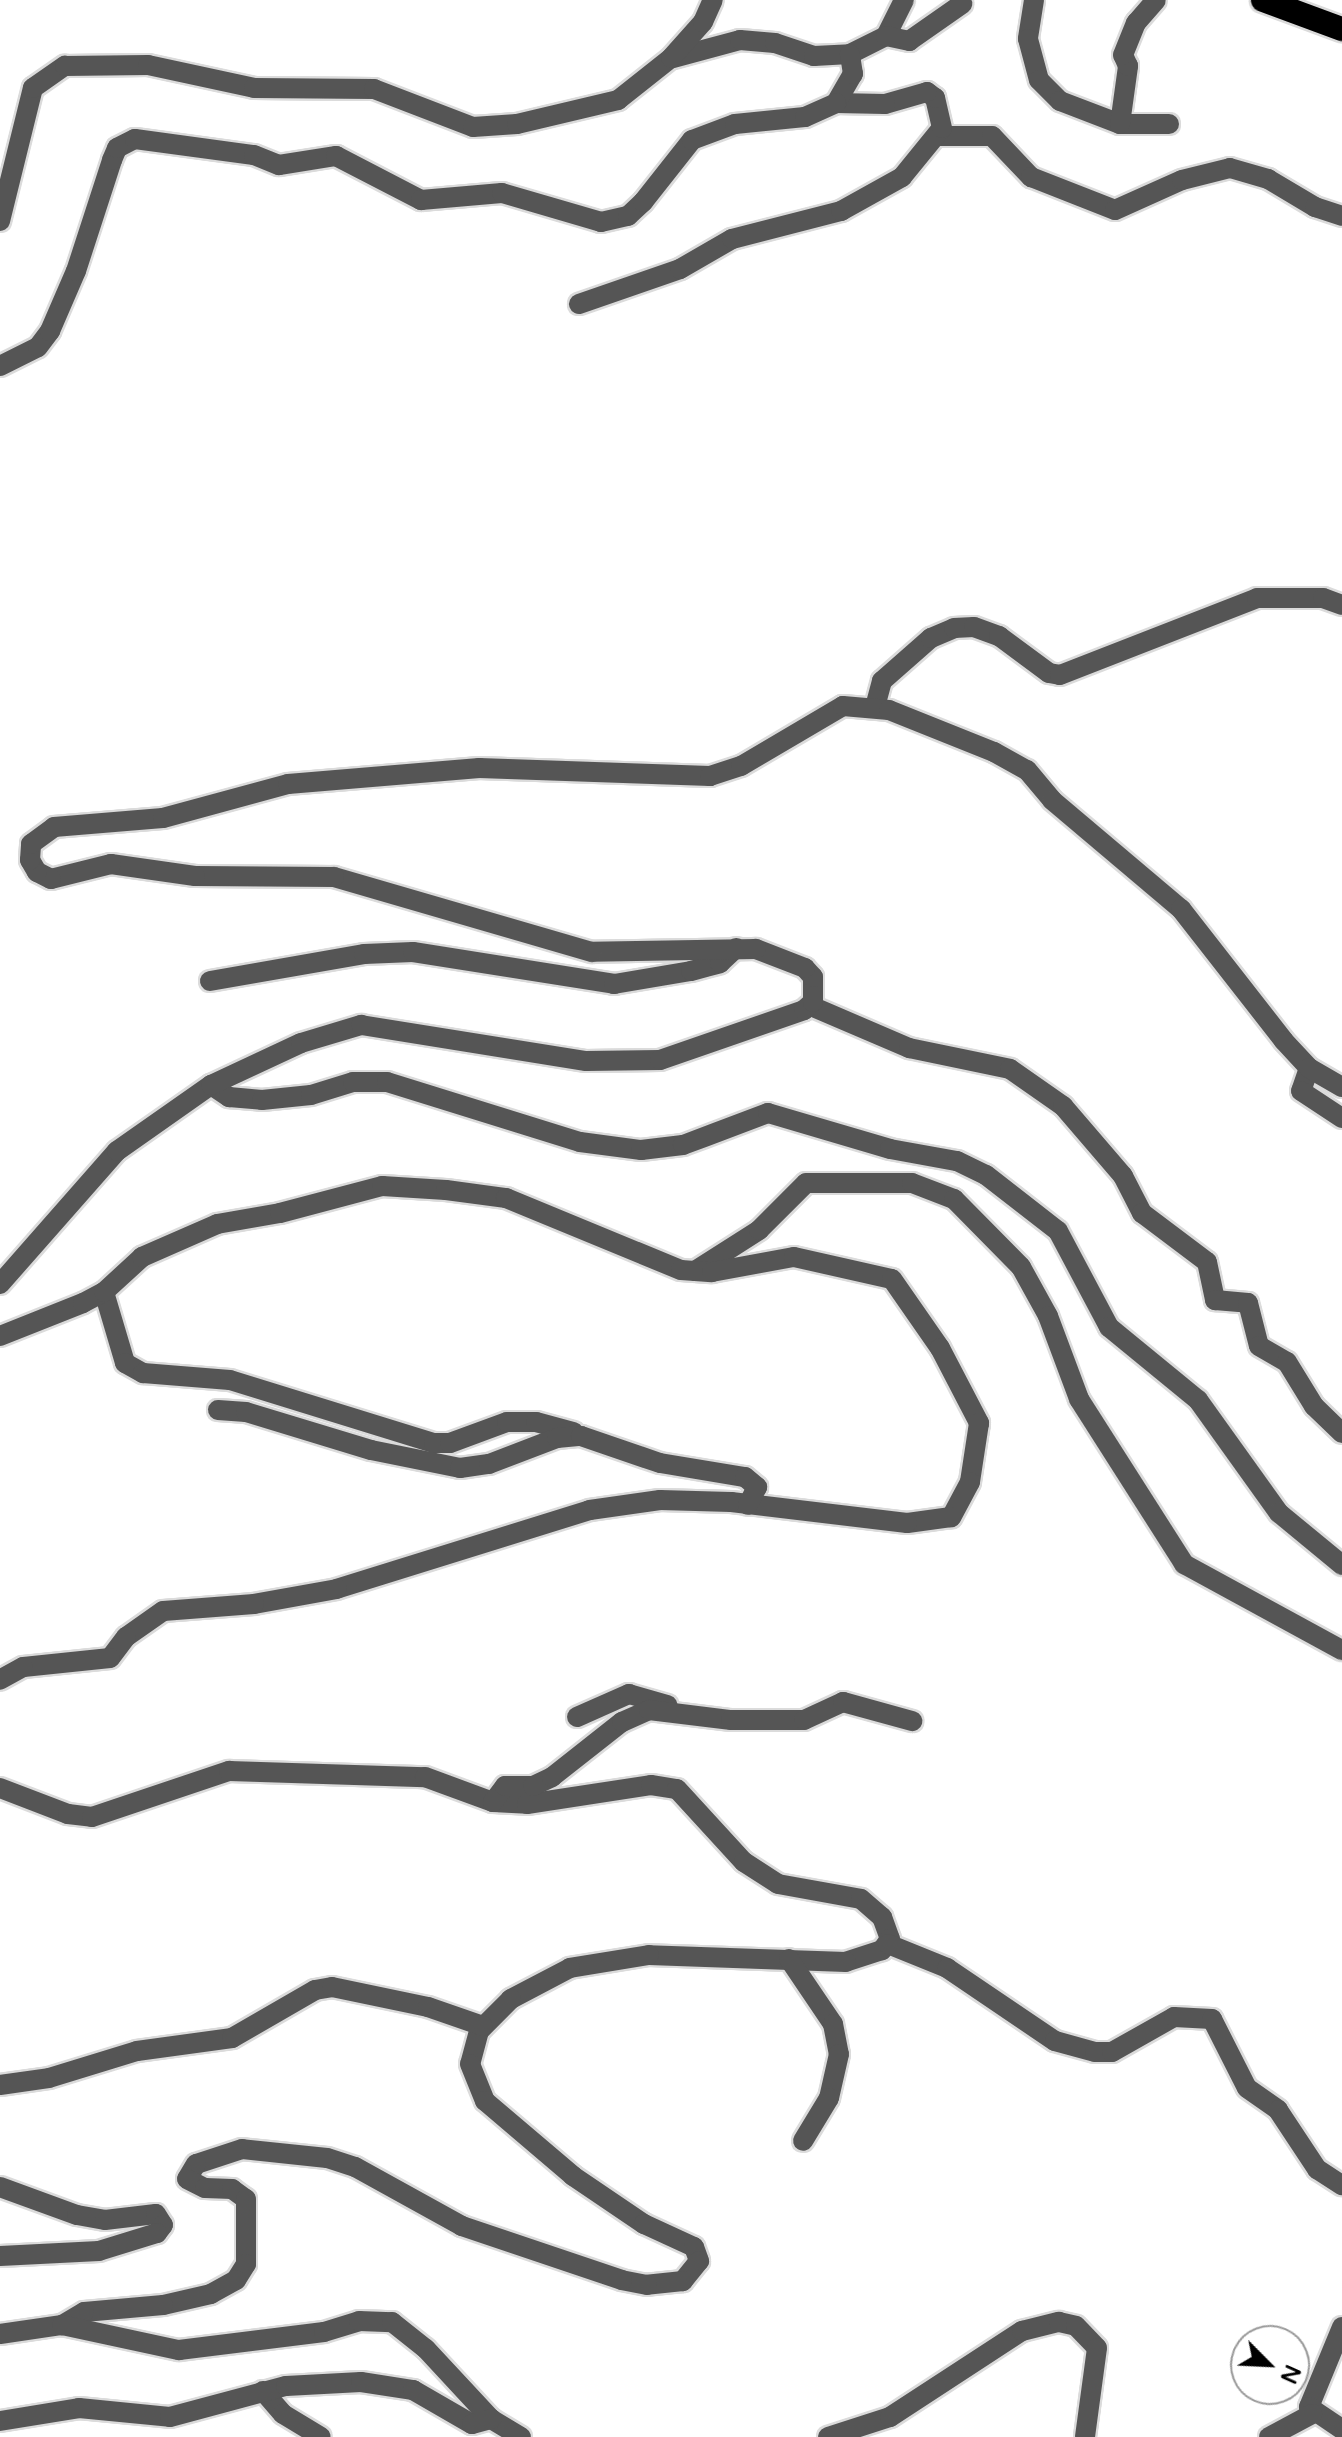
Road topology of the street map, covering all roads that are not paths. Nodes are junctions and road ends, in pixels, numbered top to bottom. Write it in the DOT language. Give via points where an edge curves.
graph roads {
  1 [pos="713,0"];
  2 [pos="904,0"];
  3 [pos="1034,0"];
  4 [pos="1156,0"];
  5 [pos="1263,0"];
  6 [pos="962,4"];
  7 [pos="1342,29"];
  8 [pos="886,36"];
  9 [pos="850,54"];
  10 [pos="671,58"];
  11 [pos="836,103"];
  12 [pos="1120,124"];
  13 [pos="1169,124"];
  14 [pos="937,136"];
  15 [pos="1342,216"];
  16 [pos="0,221"];
  17 [pos="579,304"];
  18 [pos="0,366"];
  19 [pos="1342,605"];
  20 [pos="875,707"];
  21 [pos="736,948"];
  22 [pos="210,981"];
  23 [pos="811,1006"];
  24 [pos="1309,1068"];
  25 [pos="211,1085"];
  26 [pos="1342,1087"];
  27 [pos="1342,1118"];
  28 [pos="695,1271"];
  29 [pos="0,1284"];
  30 [pos="104,1292"];
  31 [pos="0,1336"];
  32 [pos="218,1410"];
  33 [pos="1342,1433"];
  34 [pos="581,1436"];
  35 [pos="748,1505"];
  36 [pos="1342,1565"];
  37 [pos="1342,1650"];
  38 [pos="0,1680"];
  39 [pos="678,1710"];
  40 [pos="577,1717"];
  41 [pos="912,1721"];
  42 [pos="0,1788"];
  43 [pos="493,1802"];
  44 [pos="888,1944"];
  45 [pos="789,1959"];
  46 [pos="483,2026"];
  47 [pos="0,2085"];
  48 [pos="803,2141"];
  49 [pos="1342,2185"];
  50 [pos="0,2187"];
  51 [pos="0,2256"];
  52 [pos="62,2325"];
  53 [pos="1342,2327"];
  54 [pos="0,2334"];
  55 [pos="263,2391"];
  56 [pos="1312,2414"];
  57 [pos="491,2419"];
  58 [pos="0,2421"];
  59 [pos="1339,2423"];
  60 [pos="321,2437"];
  61 [pos="521,2437"];
  62 [pos="828,2437"];
  63 [pos="1085,2437"];
  64 [pos="1269,2437"];
  1 -- 10 [label="street" via="703,22"];
  2 -- 8 [label="street"];
  3 -- 12 [label="street" via="1028,39 1039,80 1077,111"];
  4 -- 12 [label="street" via="1136,23 1123,55 1128,66"];
  5 -- 7 [label="highway"];
  6 -- 8 [label="street" via="909,41"];
  8 -- 9 [label="street"];
  9 -- 10 [label="street" via="814,56 775,43 740,40"];
  9 -- 11 [label="street" via="853,74"];
  10 -- 16 [label="street" via="618,100 529,122 473,127 374,89 254,88 148,65 65,66 33,88"];
  11 -- 14 [label="street" via="885,104 931,93 943,121"];
  11 -- 18 [label="street" via="805,117 735,124 692,140 628,216 601,222 502,193 421,200 336,156 279,165 254,155 135,139 117,148 50,331 38,347"];
  12 -- 13 [label="street"];
  14 -- 15 [label="street" via="992,136 1031,177 1115,210 1182,180 1230,168 1268,179 1315,207"];
  14 -- 17 [label="street" via="902,177 841,211 732,239 680,269"];
  19 -- 20 [label="street" via="1323,598 1257,598 1060,675 1049,673 999,636 974,627 954,628 931,638 882,681"];
  20 -- 21 [label="street" via="861,704 828,712 741,766 710,776 479,768 288,784 163,818 54,827 31,844 30,860 37,872 51,879 111,864 195,876 309,874 592,952"];
  20 -- 24 [label="street" via="980,746 1027,770 1052,800 1181,909"];
  21 -- 22 [label="street" via="720,963 614,984 413,952 364,954"];
  21 -- 23 [label="street" via="756,949 805,968 816,987"];
  23 -- 25 [label="street" via="660,1060 586,1061 361,1025 301,1043"];
  23 -- 33 [label="street" via="909,1048 1010,1069 1063,1106 1123,1176 1142,1213 1207,1262 1215,1300 1248,1303 1259,1346 1287,1362 1314,1406"];
  24 -- 26 [label="street"];
  24 -- 27 [label="street" via="1301,1091"];
  25 -- 29 [label="street" via="117,1151"];
  25 -- 36 [label="street" via="229,1097 262,1100 311,1095 353,1082 387,1082 580,1142 641,1150 683,1145 768,1113 890,1149 957,1161 986,1175 1058,1231 1109,1327 1198,1400 1279,1513"];
  28 -- 30 [label="street" via="506,1198 382,1186 217,1224 142,1257"];
  28 -- 35 [label="street" via="794,1257 892,1279 940,1348 979,1423 970,1482 951,1517 907,1523"];
  28 -- 37 [label="street" via="759,1230 806,1183 912,1183 954,1199 1021,1267 1048,1316 1079,1399 1184,1564"];
  30 -- 31 [label="street"];
  30 -- 34 [label="street" via="125,1363 143,1373 230,1380 434,1443 450,1443 519,1421"];
  32 -- 34 [label="street" via="246,1412 371,1450 460,1468 489,1464 557,1438"];
  34 -- 35 [label="street" via="660,1463 745,1477 757,1487"];
  35 -- 38 [label="street" via="660,1500 590,1510 337,1589 254,1604 163,1611 126,1637 110,1658 23,1667"];
  39 -- 40 [label="street" via="629,1694"];
  39 -- 41 [label="street" via="731,1720 804,1720 843,1702"];
  39 -- 43 [label="street" via="631,1716 568,1767 533,1786 505,1786"];
  42 -- 43 [label="street" via="68,1814 92,1817 229,1771 425,1777"];
  43 -- 44 [label="street" via="567,1801 651,1785 677,1789 758,1872 778,1884 861,1899 885,1922"];
  44 -- 45 [label="street" via="862,1961"];
  44 -- 49 [label="street" via="947,1968 1055,2041 1095,2052 1112,2052 1174,2017 1212,2019 1247,2088 1278,2110 1317,2169"];
  45 -- 46 [label="street" via="649,1955 570,1968 511,1999"];
  45 -- 48 [label="street" via="833,2024 839,2054 829,2098"];
  46 -- 47 [label="street" via="428,2007 332,1987 315,1990 232,2038 137,2051 49,2078"];
  46 -- 52 [label="street" via="470,2064 485,2101 573,2176 644,2224 694,2247 699,2261 692,2275 669,2284 622,2280 462,2226 355,2167 327,2158 242,2149 196,2164 187,2179 205,2188 232,2189 246,2199 246,2264 231,2285 163,2305 84,2312"];
  50 -- 51 [label="street" via="77,2215 105,2220 156,2214 163,2225 157,2233 99,2251"];
  52 -- 54 [label="street"];
  52 -- 57 [label="street" via="179,2350 324,2332 359,2321 392,2322 426,2349"];
  53 -- 56 [label="street" via="1310,2398"];
  55 -- 57 [label="street" via="331,2383 394,2384 458,2420 472,2424"];
  55 -- 58 [label="street" via="170,2417 79,2408"];
  55 -- 60 [label="street" via="283,2414"];
  56 -- 59 [label="street"];
  56 -- 64 [label="street"];
  57 -- 61 [label="street"];
  62 -- 63 [label="street" via="890,2417 1022,2331 1059,2322 1076,2326 1097,2348"];
}
